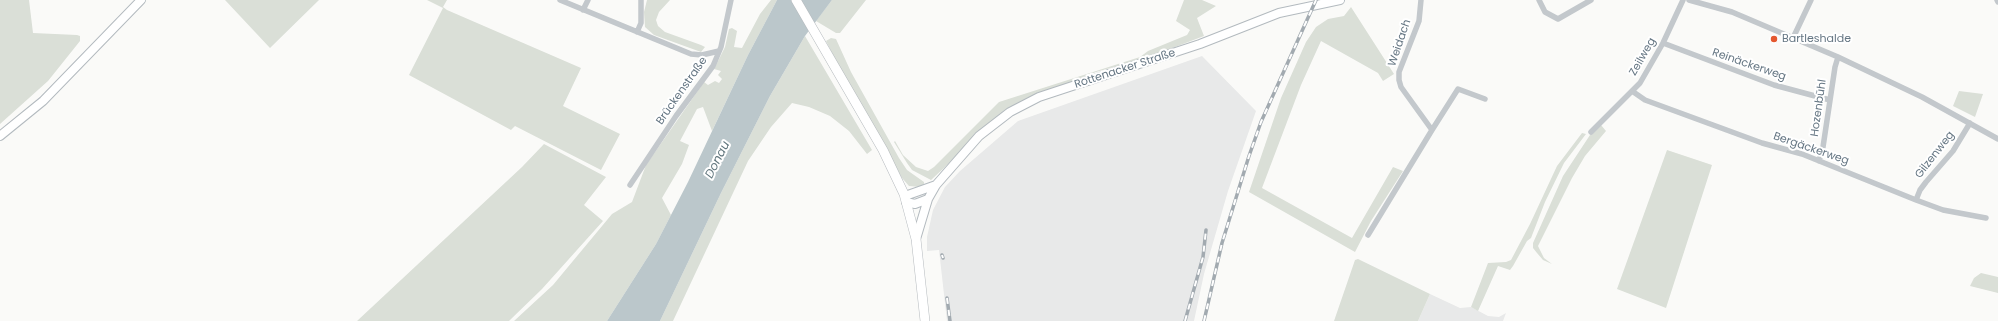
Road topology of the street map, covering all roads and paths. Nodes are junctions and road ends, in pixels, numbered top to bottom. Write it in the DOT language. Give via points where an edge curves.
graph roads {
  1 [pos="141,0"];
  2 [pos="560,0"];
  3 [pos="588,0"];
  4 [pos="641,0"];
  5 [pos="731,0"];
  6 [pos="796,0"];
  7 [pos="1340,0"];
  8 [pos="1421,0"];
  9 [pos="1539,0"];
  10 [pos="1591,0"];
  11 [pos="1683,0"];
  12 [pos="1689,0"];
  13 [pos="1811,0"];
  14 [pos="583,10"];
  15 [pos="637,32"];
  16 [pos="1793,38"];
  17 [pos="1663,43"];
  18 [pos="719,51"];
  19 [pos="1838,57"];
  20 [pos="1632,91"];
  21 [pos="1485,99"];
  22 [pos="1830,100"];
  23 [pos="1970,123"];
  24 [pos="1432,130"];
  25 [pos="1591,132"];
  26 [pos="0,136"];
  27 [pos="1998,139"];
  28 [pos="1819,161"];
  29 [pos="630,185"];
  30 [pos="936,185"];
  31 [pos="906,199"];
  32 [pos="928,199"];
  33 [pos="1916,200"];
  34 [pos="1986,218"];
  35 [pos="1368,235"];
  36 [pos="916,239"];
  37 [pos="925,321"];
  1 -- 26 [label="main road" via="43,101"];
  2 -- 14 [label="street"];
  3 -- 14 [label="street"];
  4 -- 15 [label="street" via="641,23"];
  5 -- 18 [label="street, Brückenstraße"];
  6 -- 31 [label="main road" via="883,150"];
  7 -- 30 [label="main road, Rottenacker Straße" via="1279,13 1200,44 1039,97 1010,112 979,136"];
  8 -- 24 [label="street, Weidach" via="1419,21 1399,72 1399,80"];
  9 -- 10 [label="street" via="1545,12 1558,19"];
  11 -- 17 [label="street, Zeilweg"];
  12 -- 16 [label="street" via="1732,12"];
  13 -- 16 [label="street"];
  14 -- 15 [label="street"];
  15 -- 18 [label="street" via="691,54 702,55"];
  16 -- 19 [label="street"];
  17 -- 20 [label="street, Zeilweg" via="1650,70"];
  17 -- 22 [label="street, Reinäckerweg" via="1774,86"];
  18 -- 29 [label="street, Brückenstraße" via="712,66"];
  19 -- 22 [label="street, Hozenbühl"];
  19 -- 23 [label="street" via="1917,94"];
  20 -- 25 [label="street, Zeilweg"];
  20 -- 28 [label="street, Bergäckerweg" via="1645,100"];
  21 -- 24 [label="street" via="1458,89"];
  22 -- 28 [label="street, Hozenbühl" via="1824,147"];
  23 -- 27 [label="street"];
  23 -- 33 [label="street, Gilzenweg" via="1953,151 1923,186"];
  24 -- 35 [label="street"];
  28 -- 33 [label="street, Bergäckerweg"];
  30 -- 31 [label="main road, Rottenacker Straße"];
  30 -- 32 [label="main road, Rottenacker Straße"];
  31 -- 32 [label="main road" via="916,204"];
  31 -- 36 [label="main road"];
  32 -- 36 [label="main road, Rottenacker Straße"];
  33 -- 34 [label="street, Bergäckerweg" via="1943,210"];
  36 -- 37 [label="main road"];
}
